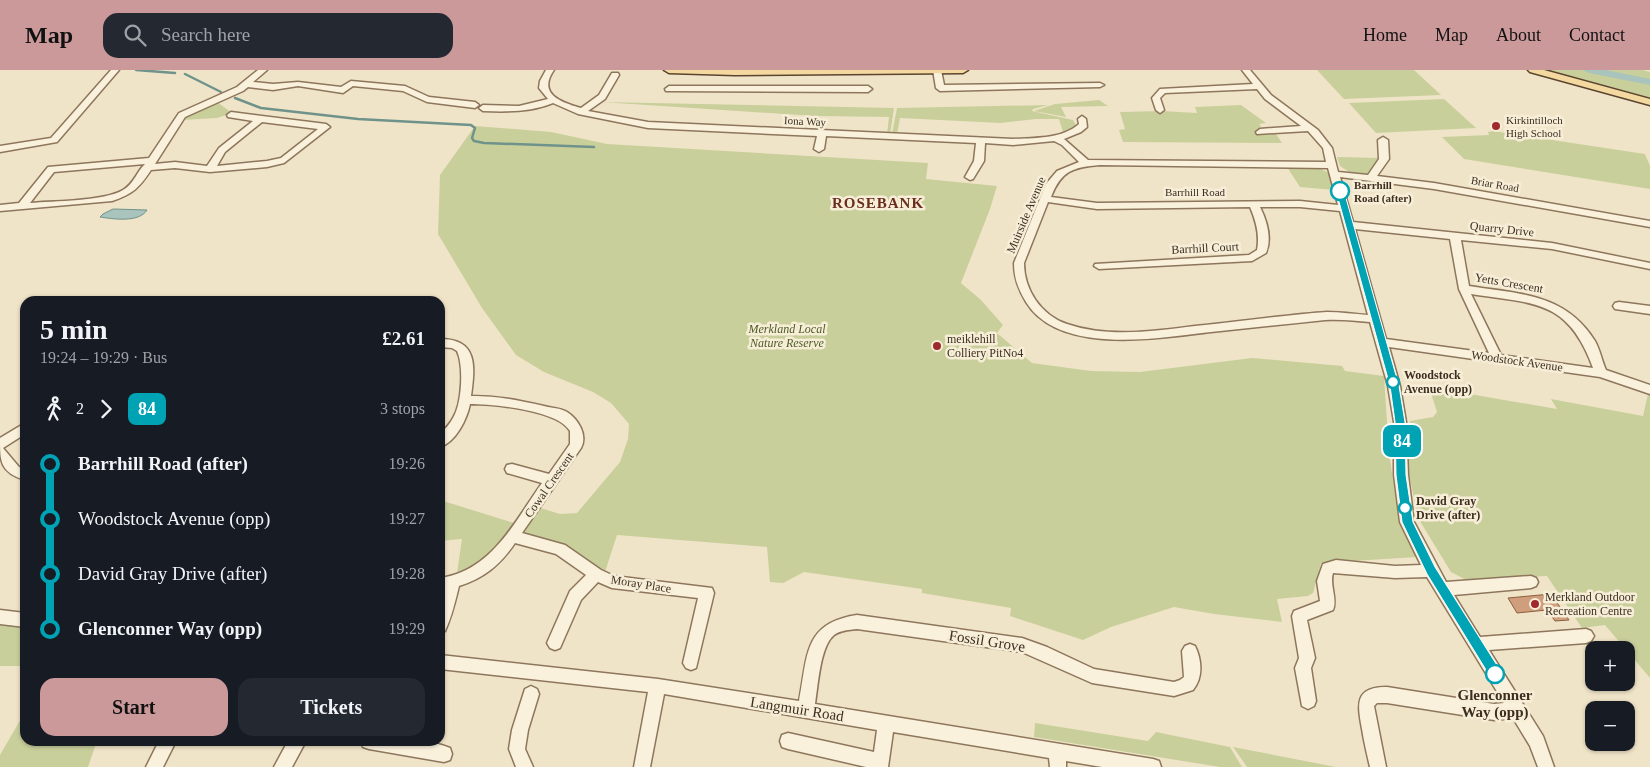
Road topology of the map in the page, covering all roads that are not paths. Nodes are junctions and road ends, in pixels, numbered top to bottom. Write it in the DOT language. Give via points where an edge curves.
graph roads {
  1 [pos="115,70"];
  2 [pos="263,70"];
  3 [pos="550,70"];
  4 [pos="669,70"];
  5 [pos="937,70"];
  6 [pos="963,70"];
  7 [pos="1246,70"];
  8 [pos="1533,70"];
  9 [pos="754,72"];
  10 [pos="615,75"];
  11 [pos="247,84"];
  12 [pos="1100,84"];
  13 [pos="1259,86"];
  14 [pos="669,89"];
  15 [pos="868,89"];
  16 [pos="752,90"];
  17 [pos="553,100"];
  18 [pos="1650,102"];
  19 [pos="1160,110"];
  20 [pos="581,112"];
  21 [pos="231,115"];
  22 [pos="1082,119"];
  23 [pos="260,120"];
  24 [pos="1309,128"];
  25 [pos="1265,131"];
  26 [pos="822,133"];
  27 [pos="1057,139"];
  28 [pos="1383,140"];
  29 [pos="981,141"];
  30 [pos="0,149"];
  31 [pos="819,149"];
  32 [pos="1085,163"];
  33 [pos="149,164"];
  34 [pos="210,169"];
  35 [pos="1333,170"];
  36 [pos="970,177"];
  37 [pos="1371,178"];
  38 [pos="1045,199"];
  39 [pos="1254,204"];
  40 [pos="22,206"];
  41 [pos="0,208"];
  42 [pos="1345,209"];
  43 [pos="1650,224"];
  44 [pos="1350,226"];
  45 [pos="1455,237"];
  46 [pos="1099,266"];
  47 [pos="1650,266"];
  48 [pos="1464,289"];
  49 [pos="1619,306"];
  50 [pos="1650,310"];
  51 [pos="1376,319"];
  52 [pos="1382,342"];
  53 [pos="445,344"];
  54 [pos="1496,358"];
  55 [pos="1601,374"];
  56 [pos="1650,390"];
  57 [pos="465,400"];
  58 [pos="20,431"];
  59 [pos="445,436"];
  60 [pos="0,444"];
  61 [pos="0,452"];
  62 [pos="512,469"];
  63 [pos="20,473"];
  64 [pos="552,480"];
  65 [pos="514,537"];
  66 [pos="1431,571"];
  67 [pos="596,574"];
  68 [pos="1531,582"];
  69 [pos="446,583"];
  70 [pos="1443,590"];
  71 [pos="445,612"];
  72 [pos="0,617"];
  73 [pos="20,619"];
  74 [pos="1586,636"];
  75 [pos="555,642"];
  76 [pos="1476,644"];
  77 [pos="1190,651"];
  78 [pos="445,663"];
  79 [pos="691,663"];
  80 [pos="658,686"];
  81 [pos="531,694"];
  82 [pos="1308,701"];
  83 [pos="806,710"];
  84 [pos="1518,710"];
  85 [pos="886,723"];
  86 [pos="788,741"];
  87 [pos="165,746"];
  88 [pos="295,746"];
  89 [pos="398,746"];
  90 [pos="444,754"];
  91 [pos="1057,759"];
  92 [pos="880,764"];
  93 [pos="154,767"];
  94 [pos="282,767"];
  95 [pos="525,767"];
  96 [pos="640,767"];
  97 [pos="1153,767"];
  98 [pos="1378,767"];
  99 [pos="1546,767"];
  1 -- 30 [label="street" via="54,140"];
  2 -- 11 [label="street"];
  3 -- 17 [label="street" via="543,87"];
  4 -- 9 [label="main road"];
  5 -- 6 [label="main road"];
  5 -- 9 [label="main road"];
  5 -- 12 [label="street" via="940,88"];
  7 -- 13 [label="street"];
  8 -- 18 [label="main road"];
  9 -- 16 [label="street"];
  10 -- 20 [label="street" via="602,97"];
  11 -- 17 [label="street" via="273,88 298,84 343,90 351,83 405,89 427,99 523,109"];
  11 -- 33 [label="street" via="182,115"];
  13 -- 19 [label="street" via="1163,91 1156,98"];
  13 -- 24 [label="street"];
  14 -- 16 [label="street"];
  15 -- 16 [label="street"];
  17 -- 20 [label="street, Iona Way"];
  20 -- 26 [label="street, Iona Way" via="648,125"];
  21 -- 23 [label="street"];
  22 -- 27 [label="street, Iona Way" via="1084,125 1079,130"];
  23 -- 34 [label="street" via="222,150"];
  23 -- 34 [label="street" via="326,127 284,160"];
  24 -- 25 [label="street"];
  24 -- 35 [label="street" via="1320,136 1327,148"];
  26 -- 29 [label="street, Iona Way"];
  26 -- 31 [label="street"];
  27 -- 29 [label="street, Iona Way"];
  27 -- 32 [label="street"];
  28 -- 37 [label="street" via="1384,159"];
  29 -- 36 [label="street" via="979,161"];
  32 -- 35 [label="street, Muirside Avenue"];
  32 -- 38 [label="street, Muirside Avenue" via="1069,167 1059,174"];
  33 -- 34 [label="street"];
  33 -- 40 [label="street" via="134,188 116,198"];
  33 -- 40 [label="street" via="51,169"];
  35 -- 37 [label="street, Briar Road"];
  35 -- 42 [label="street"];
  37 -- 43 [label="street, Briar Road"];
  38 -- 39 [label="street, Barrhill Road" via="1098,206"];
  38 -- 51 [label="street, Muirside Avenue" via="1018,273 1033,305 1061,326 1086,333 1126,336 1328,316"];
  39 -- 42 [label="street, Barrhill Road" via="1300,204"];
  39 -- 46 [label="street, Barrhill Court" via="1264,241 1262,251 1252,258"];
  40 -- 41 [label="street"];
  42 -- 44 [label="street"];
  44 -- 45 [label="street, Quarry Drive"];
  44 -- 51 [label="street"];
  45 -- 47 [label="street, Quarry Drive" via="1552,246"];
  45 -- 48 [label="street"];
  48 -- 54 [label="street"];
  48 -- 55 [label="street, Yetts Crescent" via="1540,301 1558,308 1590,343"];
  49 -- 50 [label="street"];
  51 -- 52 [label="street"];
  52 -- 54 [label="street, Woodstock Avenue"];
  52 -- 66 [label="street" via="1399,410 1401,475 1407,522"];
  53 -- 57 [label="street" via="455,345 463,351 466,360"];
  54 -- 55 [label="street, Woodstock Avenue"];
  55 -- 56 [label="street, Woodstock Avenue"];
  57 -- 59 [label="street" via="459,418"];
  57 -- 64 [label="street, Cowal Crescent" via="498,400 552,411 568,420 576,431 576,446"];
  58 -- 60 [label="street"];
  61 -- 63 [label="street" via="14,471"];
  62 -- 64 [label="street"];
  64 -- 65 [label="street, Cowal Crescent"];
  65 -- 67 [label="street, Moray Place" via="560,549"];
  65 -- 69 [label="street, Cowal Crescent" via="482,570"];
  66 -- 70 [label="street"];
  66 -- 82 [label="street" via="1328,568 1324,581 1328,606 1299,616 1307,658 1303,668"];
  67 -- 75 [label="street" via="575,596"];
  67 -- 79 [label="street, Moray Place" via="612,582 707,593"];
  68 -- 70 [label="street"];
  69 -- 71 [label="street"];
  70 -- 76 [label="street"];
  72 -- 73 [label="street"];
  74 -- 76 [label="street"];
  76 -- 84 [label="street"];
  77 -- 83 [label="street, Fossil Grove" via="1191,681 1174,689 1092,676 1022,645 845,623 835,627 818,643"];
  78 -- 80 [label="street, Langmuir Road"];
  80 -- 83 [label="street, Langmuir Road"];
  80 -- 96 [label="street"];
  81 -- 95 [label="street" via="517,749"];
  83 -- 85 [label="street, Langmuir Road"];
  84 -- 98 [label="street" via="1494,712 1374,695 1366,703 1366,710"];
  84 -- 99 [label="street" via="1537,742"];
  85 -- 91 [label="street, Langmuir Road"];
  85 -- 92 [label="street"];
  86 -- 92 [label="street"];
  87 -- 93 [label="street"];
  88 -- 94 [label="street"];
  89 -- 90 [label="street"];
  91 -- 97 [label="street, Langmuir Road"];
}
